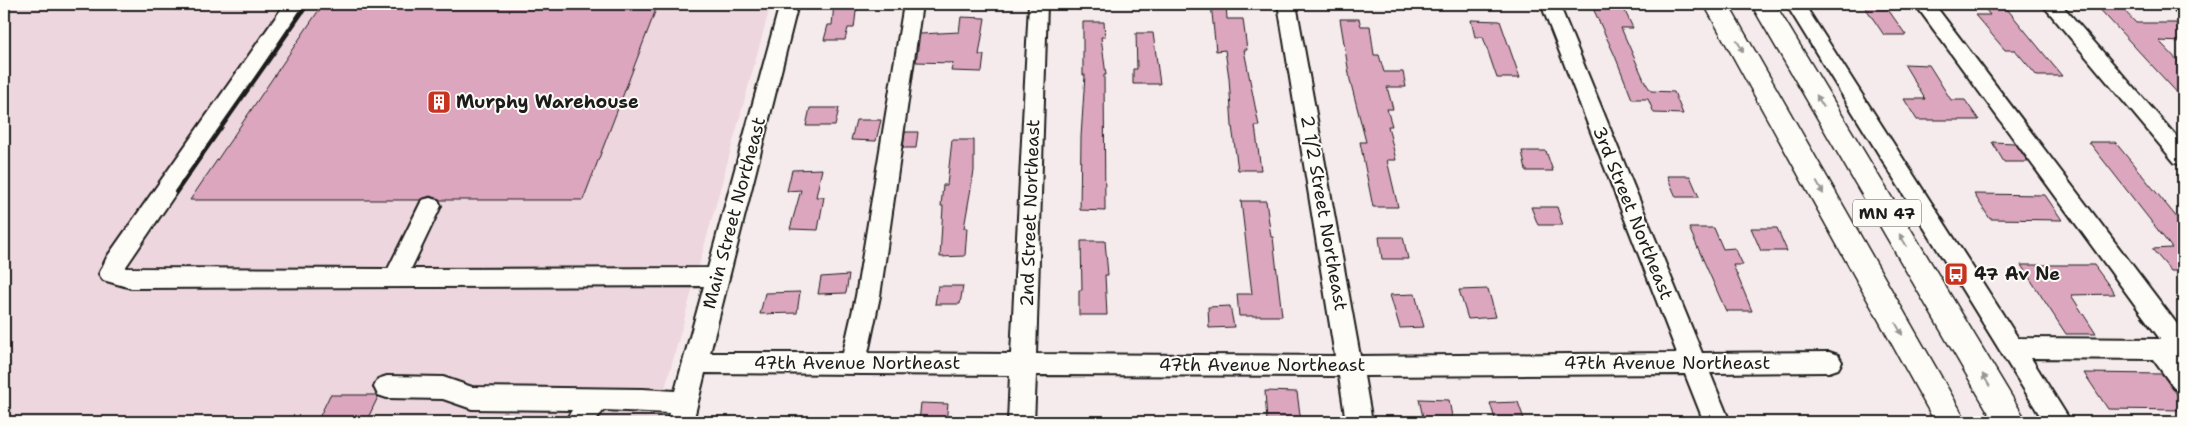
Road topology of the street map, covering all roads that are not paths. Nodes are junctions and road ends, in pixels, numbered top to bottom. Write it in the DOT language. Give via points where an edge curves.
graph roads {
  1 [pos="295,4"];
  2 [pos="789,4"];
  3 [pos="913,4"];
  4 [pos="1038,4"];
  5 [pos="1287,4"];
  6 [pos="1550,4"];
  7 [pos="1716,4"];
  8 [pos="1763,4"];
  9 [pos="1795,4"];
  10 [pos="1924,4"];
  11 [pos="2052,4"];
  12 [pos="2179,4"];
  13 [pos="2183,8"];
  14 [pos="2183,158"];
  15 [pos="430,206"];
  16 [pos="718,277"];
  17 [pos="395,278"];
  18 [pos="2011,348"];
  19 [pos="2175,349"];
  20 [pos="1692,362"];
  21 [pos="1829,362"];
  22 [pos="695,363"];
  23 [pos="853,363"];
  24 [pos="1024,363"];
  25 [pos="1350,366"];
  26 [pos="2183,381"];
  27 [pos="387,387"];
  28 [pos="597,400"];
  29 [pos="682,413"];
  30 [pos="578,422"];
  31 [pos="1021,422"];
  32 [pos="1360,422"];
  33 [pos="1717,422"];
  34 [pos="1951,422"];
  35 [pos="2010,422"];
  36 [pos="2058,422"];
  1 -- 17 [label="street" via="115,263 111,274 131,279"];
  2 -- 16 [label="street, Main Street Northeast"];
  3 -- 23 [label="street" via="868,296"];
  4 -- 24 [label="street, 2nd Street Northeast"];
  5 -- 25 [label="street, 2 1/2 Street Northeast"];
  6 -- 20 [label="street, 3rd Street Northeast"];
  7 -- 34 [label="main road, MN 47, one-way"];
  35 -- 8 [label="main road, MN 47, one-way"];
  9 -- 18 [label="street"];
  10 -- 19 [label="street"];
  11 -- 14 [label="street"];
  12 -- 13 [label="street"];
  15 -- 17 [label="street"];
  16 -- 17 [label="street"];
  16 -- 22 [label="street, Main Street Northeast"];
  18 -- 19 [label="street"];
  18 -- 36 [label="street"];
  19 -- 26 [label="street"];
  20 -- 21 [label="street, 47th Avenue Northeast"];
  20 -- 25 [label="street, 47th Avenue Northeast"];
  20 -- 33 [label="street, 3rd Street Northeast"];
  22 -- 23 [label="street, 47th Avenue Northeast"];
  22 -- 29 [label="street, Main Street Northeast"];
  23 -- 24 [label="street, 47th Avenue Northeast"];
  24 -- 25 [label="street, 47th Avenue Northeast"];
  24 -- 31 [label="street, 2nd Street Northeast"];
  25 -- 32 [label="street, 2 1/2 Street Northeast"];
  27 -- 28 [label="street" via="443,388 472,398"];
  28 -- 29 [label="street"];
  28 -- 30 [label="street"];
}
